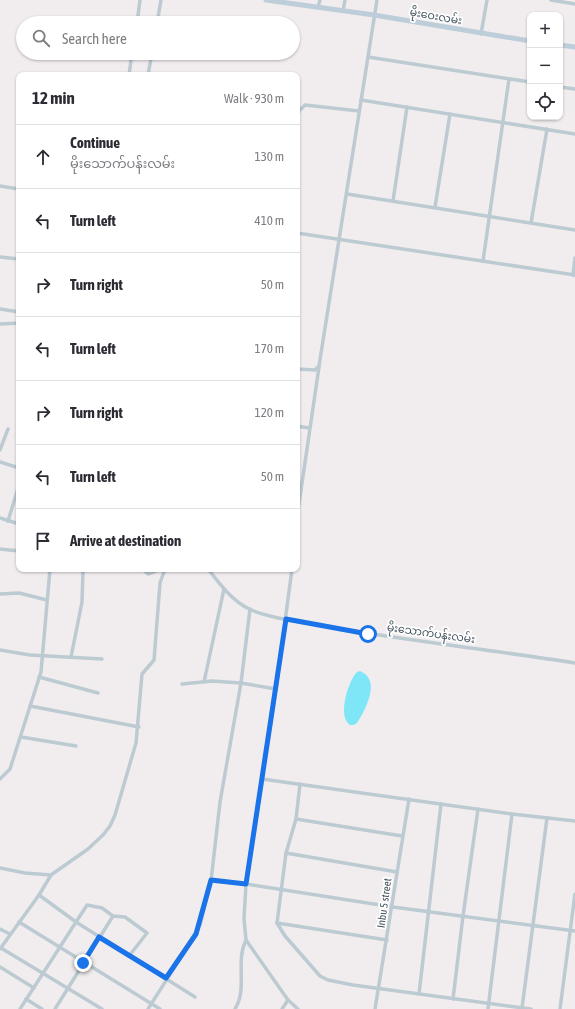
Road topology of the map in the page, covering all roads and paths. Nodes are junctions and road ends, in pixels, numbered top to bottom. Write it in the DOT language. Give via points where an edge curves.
graph roads {
  1 [pos="140,0"];
  2 [pos="162,0"];
  3 [pos="266,0"];
  4 [pos="320,0"];
  5 [pos="345,0"];
  6 [pos="377,0"];
  7 [pos="487,0"];
  8 [pos="551,0"];
  9 [pos="575,4"];
  10 [pos="318,7"];
  11 [pos="344,11"];
  12 [pos="374,15"];
  13 [pos="138,16"];
  14 [pos="159,16"];
  15 [pos="482,34"];
  16 [pos="527,41"];
  17 [pos="563,45"];
  18 [pos="575,47"];
  19 [pos="368,57"];
  20 [pos="131,60"];
  21 [pos="151,60"];
  22 [pos="129,72"];
  23 [pos="149,72"];
  24 [pos="509,79"];
  25 [pos="527,82"];
  26 [pos="563,88"];
  27 [pos="575,90"];
  28 [pos="361,100"];
  29 [pos="406,107"];
  30 [pos="300,110"];
  31 [pos="359,111"];
  32 [pos="450,114"];
  33 [pos="503,122"];
  34 [pos="547,129"];
  35 [pos="575,134"];
  36 [pos="0,186"];
  37 [pos="16,189"];
  38 [pos="347,194"];
  39 [pos="393,201"];
  40 [pos="434,207"];
  41 [pos="489,216"];
  42 [pos="531,223"];
  43 [pos="575,230"];
  44 [pos="300,233"];
  45 [pos="340,239"];
  46 [pos="0,257"];
  47 [pos="575,258"];
  48 [pos="16,259"];
  49 [pos="483,261"];
  50 [pos="574,275"];
  51 [pos="0,309"];
  52 [pos="16,312"];
  53 [pos="16,323"];
  54 [pos="0,324"];
  55 [pos="319,366"];
  56 [pos="300,369"];
  57 [pos="300,426"];
  58 [pos="309,428"];
  59 [pos="8,429"];
  60 [pos="0,450"];
  61 [pos="0,462"];
  62 [pos="16,467"];
  63 [pos="16,495"];
  64 [pos="300,495"];
  65 [pos="0,518"];
  66 [pos="8,521"];
  67 [pos="16,523"];
  68 [pos="0,549"];
  69 [pos="16,551"];
  70 [pos="50,572"];
  71 [pos="83,572"];
  72 [pos="164,572"];
  73 [pos="210,572"];
  74 [pos="292,572"];
  75 [pos="224,589"];
  76 [pos="0,594"];
  77 [pos="47,600"];
  78 [pos="250,609"];
  79 [pos="286,619"];
  80 [pos="0,650"];
  81 [pos="44,656"];
  82 [pos="71,657"];
  83 [pos="102,659"];
  84 [pos="575,663"];
  85 [pos="39,677"];
  86 [pos="204,682"];
  87 [pos="241,683"];
  88 [pos="182,684"];
  89 [pos="276,689"];
  90 [pos="98,693"];
  91 [pos="30,706"];
  92 [pos="139,726"];
  93 [pos="20,737"];
  94 [pos="76,746"];
  95 [pos="0,779"];
  96 [pos="262,779"];
  97 [pos="300,784"];
  98 [pos="409,799"];
  99 [pos="441,804"];
  100 [pos="478,809"];
  101 [pos="512,814"];
  102 [pos="547,818"];
  103 [pos="296,819"];
  104 [pos="575,821"];
  105 [pos="402,836"];
  106 [pos="286,853"];
  107 [pos="0,868"];
  108 [pos="398,872"];
  109 [pos="51,875"];
  110 [pos="211,880"];
  111 [pos="246,884"];
  112 [pos="282,889"];
  113 [pos="39,894"];
  114 [pos="575,894"];
  115 [pos="392,907"];
  116 [pos="429,912"];
  117 [pos="113,916"];
  118 [pos="463,916"];
  119 [pos="498,920"];
  120 [pos="19,922"];
  121 [pos="76,922"];
  122 [pos="278,923"];
  123 [pos="534,926"];
  124 [pos="0,929"];
  125 [pos="570,931"];
  126 [pos="575,931"];
  127 [pos="10,934"];
  128 [pos="99,937"];
  129 [pos="246,940"];
  130 [pos="387,940"];
  131 [pos="60,947"];
  132 [pos="0,948"];
  133 [pos="129,956"];
  134 [pos="83,963"];
  135 [pos="0,967"];
  136 [pos="43,973"];
  137 [pos="166,978"];
  138 [pos="34,988"];
  139 [pos="68,988"];
  140 [pos="379,988"];
  141 [pos="419,994"];
  142 [pos="195,997"];
  143 [pos="26,999"];
  144 [pos="453,999"];
  145 [pos="288,1000"];
  146 [pos="151,1004"];
  147 [pos="489,1004"];
  148 [pos="293,1008"];
  149 [pos="522,1008"];
  150 [pos="20,1009"];
  151 [pos="42,1009"];
  152 [pos="55,1009"];
  153 [pos="102,1009"];
  154 [pos="148,1009"];
  155 [pos="160,1009"];
  156 [pos="236,1009"];
  157 [pos="282,1009"];
  158 [pos="298,1009"];
  159 [pos="375,1009"];
  160 [pos="488,1009"];
  161 [pos="531,1009"];
  162 [pos="560,1009"];
  1 -- 13 [label="street"];
  2 -- 14 [label="street"];
  3 -- 10 [label="street, မိုးဝေးလမ်း"];
  4 -- 10 [label="street"];
  5 -- 11 [label="street"];
  6 -- 12 [label="street"];
  7 -- 15 [label="street"];
  8 -- 9 [label="street"];
  10 -- 11 [label="street, မိုးဝေးလမ်း"];
  11 -- 12 [label="street, မိုးဝေးလမ်း"];
  12 -- 15 [label="street, မိုးဝေးလမ်း"];
  12 -- 19 [label="street"];
  15 -- 16 [label="street, မိုးဝေးလမ်း"];
  17 -- 18 [label="street"];
  19 -- 24 [label="street"];
  19 -- 28 [label="street"];
  20 -- 22 [label="street"];
  21 -- 23 [label="street"];
  24 -- 25 [label="street"];
  24 -- 33 [label="street"];
  26 -- 27 [label="street"];
  28 -- 29 [label="street"];
  28 -- 31 [label="street"];
  29 -- 32 [label="street"];
  29 -- 39 [label="street"];
  30 -- 31 [label="street" via="305,105"];
  31 -- 38 [label="street"];
  32 -- 33 [label="street"];
  32 -- 40 [label="street"];
  33 -- 34 [label="street"];
  33 -- 41 [label="street"];
  34 -- 35 [label="street"];
  34 -- 42 [label="street"];
  36 -- 37 [label="street"];
  38 -- 39 [label="street"];
  38 -- 45 [label="street"];
  39 -- 40 [label="street"];
  40 -- 41 [label="street"];
  41 -- 42 [label="street"];
  41 -- 49 [label="street"];
  42 -- 43 [label="street"];
  44 -- 45 [label="street"];
  45 -- 49 [label="street"];
  45 -- 55 [label="street"];
  46 -- 48 [label="street"];
  47 -- 50 [label="street"];
  49 -- 50 [label="street"];
  51 -- 52 [label="street"];
  53 -- 54 [label="street"];
  55 -- 56 [label="street" via="316,370"];
  55 -- 58 [label="street"];
  57 -- 58 [label="street"];
  58 -- 64 [label="street"];
  59 -- 60 [label="street"];
  61 -- 62 [label="street"];
  63 -- 66 [label="street"];
  65 -- 66 [label="street"];
  66 -- 67 [label="street"];
  68 -- 69 [label="street"];
  70 -- 77 [label="street"];
  71 -- 82 [label="street" via="82,602"];
  72 -- 92 [label="street" via="160,583 154,660 142,674"];
  73 -- 75 [label="street, မိုးသောက်ပန်းလမ်း"];
  74 -- 79 [label="street"];
  75 -- 78 [label="street, မိုးသောက်ပန်းလမ်း" via="232,598"];
  75 -- 86 [label="street"];
  76 -- 77 [label="street" via="19,593"];
  77 -- 81 [label="street"];
  78 -- 79 [label="street, မိုးသောက်ပန်းလမ်း"];
  78 -- 87 [label="street"];
  79 -- 84 [label="street, မိုးသောက်ပန်းလမ်း" via="368,634"];
  79 -- 89 [label="street"];
  80 -- 81 [label="street"];
  81 -- 82 [label="street"];
  81 -- 85 [label="street"];
  82 -- 83 [label="street"];
  85 -- 90 [label="street"];
  85 -- 91 [label="street"];
  86 -- 87 [label="street"];
  86 -- 88 [label="street"];
  87 -- 89 [label="street"];
  87 -- 110 [label="street" via="220,802"];
  89 -- 96 [label="street"];
  91 -- 92 [label="street"];
  91 -- 93 [label="street"];
  92 -- 109 [label="street" via="110,826 88,849"];
  93 -- 94 [label="street"];
  93 -- 95 [label="street" via="10,769"];
  96 -- 97 [label="street"];
  96 -- 111 [label="street"];
  97 -- 98 [label="street"];
  97 -- 103 [label="street"];
  98 -- 99 [label="street"];
  98 -- 105 [label="street, Inbu 5 street"];
  99 -- 100 [label="street"];
  99 -- 116 [label="street"];
  100 -- 101 [label="street"];
  100 -- 118 [label="street"];
  101 -- 102 [label="street"];
  101 -- 119 [label="street"];
  102 -- 104 [label="street"];
  102 -- 123 [label="street"];
  103 -- 105 [label="street"];
  103 -- 106 [label="street"];
  105 -- 108 [label="street, Inbu 5 street"];
  106 -- 108 [label="street"];
  106 -- 112 [label="street"];
  107 -- 109 [label="street"];
  108 -- 115 [label="street, Inbu 5 street"];
  109 -- 113 [label="street"];
  110 -- 111 [label="street"];
  110 -- 137 [label="street" via="196,934"];
  111 -- 112 [label="street"];
  111 -- 129 [label="street"];
  112 -- 115 [label="street"];
  112 -- 122 [label="street"];
  113 -- 120 [label="street"];
  113 -- 121 [label="street"];
  114 -- 125 [label="street"];
  115 -- 116 [label="street"];
  115 -- 130 [label="street, Inbu 5 street"];
  116 -- 118 [label="street"];
  116 -- 141 [label="street"];
  117 -- 121 [label="street" via="102,908 87,905"];
  117 -- 128 [label="street"];
  117 -- 133 [label="street" via="125,917 147,933"];
  118 -- 119 [label="street"];
  118 -- 144 [label="street"];
  119 -- 123 [label="street"];
  119 -- 147 [label="street"];
  120 -- 127 [label="street"];
  120 -- 131 [label="street"];
  121 -- 128 [label="street"];
  121 -- 131 [label="street"];
  122 -- 130 [label="street"];
  122 -- 140 [label="street" via="285,936 320,976 338,982"];
  123 -- 125 [label="street"];
  123 -- 149 [label="street"];
  124 -- 127 [label="street"];
  125 -- 126 [label="street"];
  125 -- 162 [label="street"];
  127 -- 132 [label="street"];
  128 -- 133 [label="street"];
  128 -- 134 [label="street"];
  129 -- 145 [label="street"];
  129 -- 156 [label="street" via="242,950 240,1000"];
  130 -- 140 [label="street, Inbu 5 street"];
  131 -- 134 [label="street"];
  131 -- 136 [label="street"];
  132 -- 136 [label="street"];
  133 -- 137 [label="street"];
  134 -- 139 [label="street"];
  134 -- 146 [label="street"];
  135 -- 138 [label="street"];
  136 -- 138 [label="street"];
  136 -- 139 [label="street"];
  137 -- 142 [label="street"];
  137 -- 146 [label="street"];
  138 -- 143 [label="street"];
  139 -- 152 [label="street"];
  139 -- 153 [label="street"];
  140 -- 141 [label="street"];
  140 -- 159 [label="street, Inbu 5 street"];
  141 -- 144 [label="street"];
  143 -- 150 [label="street"];
  143 -- 151 [label="street"];
  144 -- 147 [label="street"];
  145 -- 148 [label="street"];
  145 -- 157 [label="street"];
  146 -- 154 [label="street"];
  146 -- 155 [label="street"];
  147 -- 149 [label="street"];
  147 -- 160 [label="street"];
  148 -- 158 [label="street"];
  149 -- 161 [label="street"];
}
